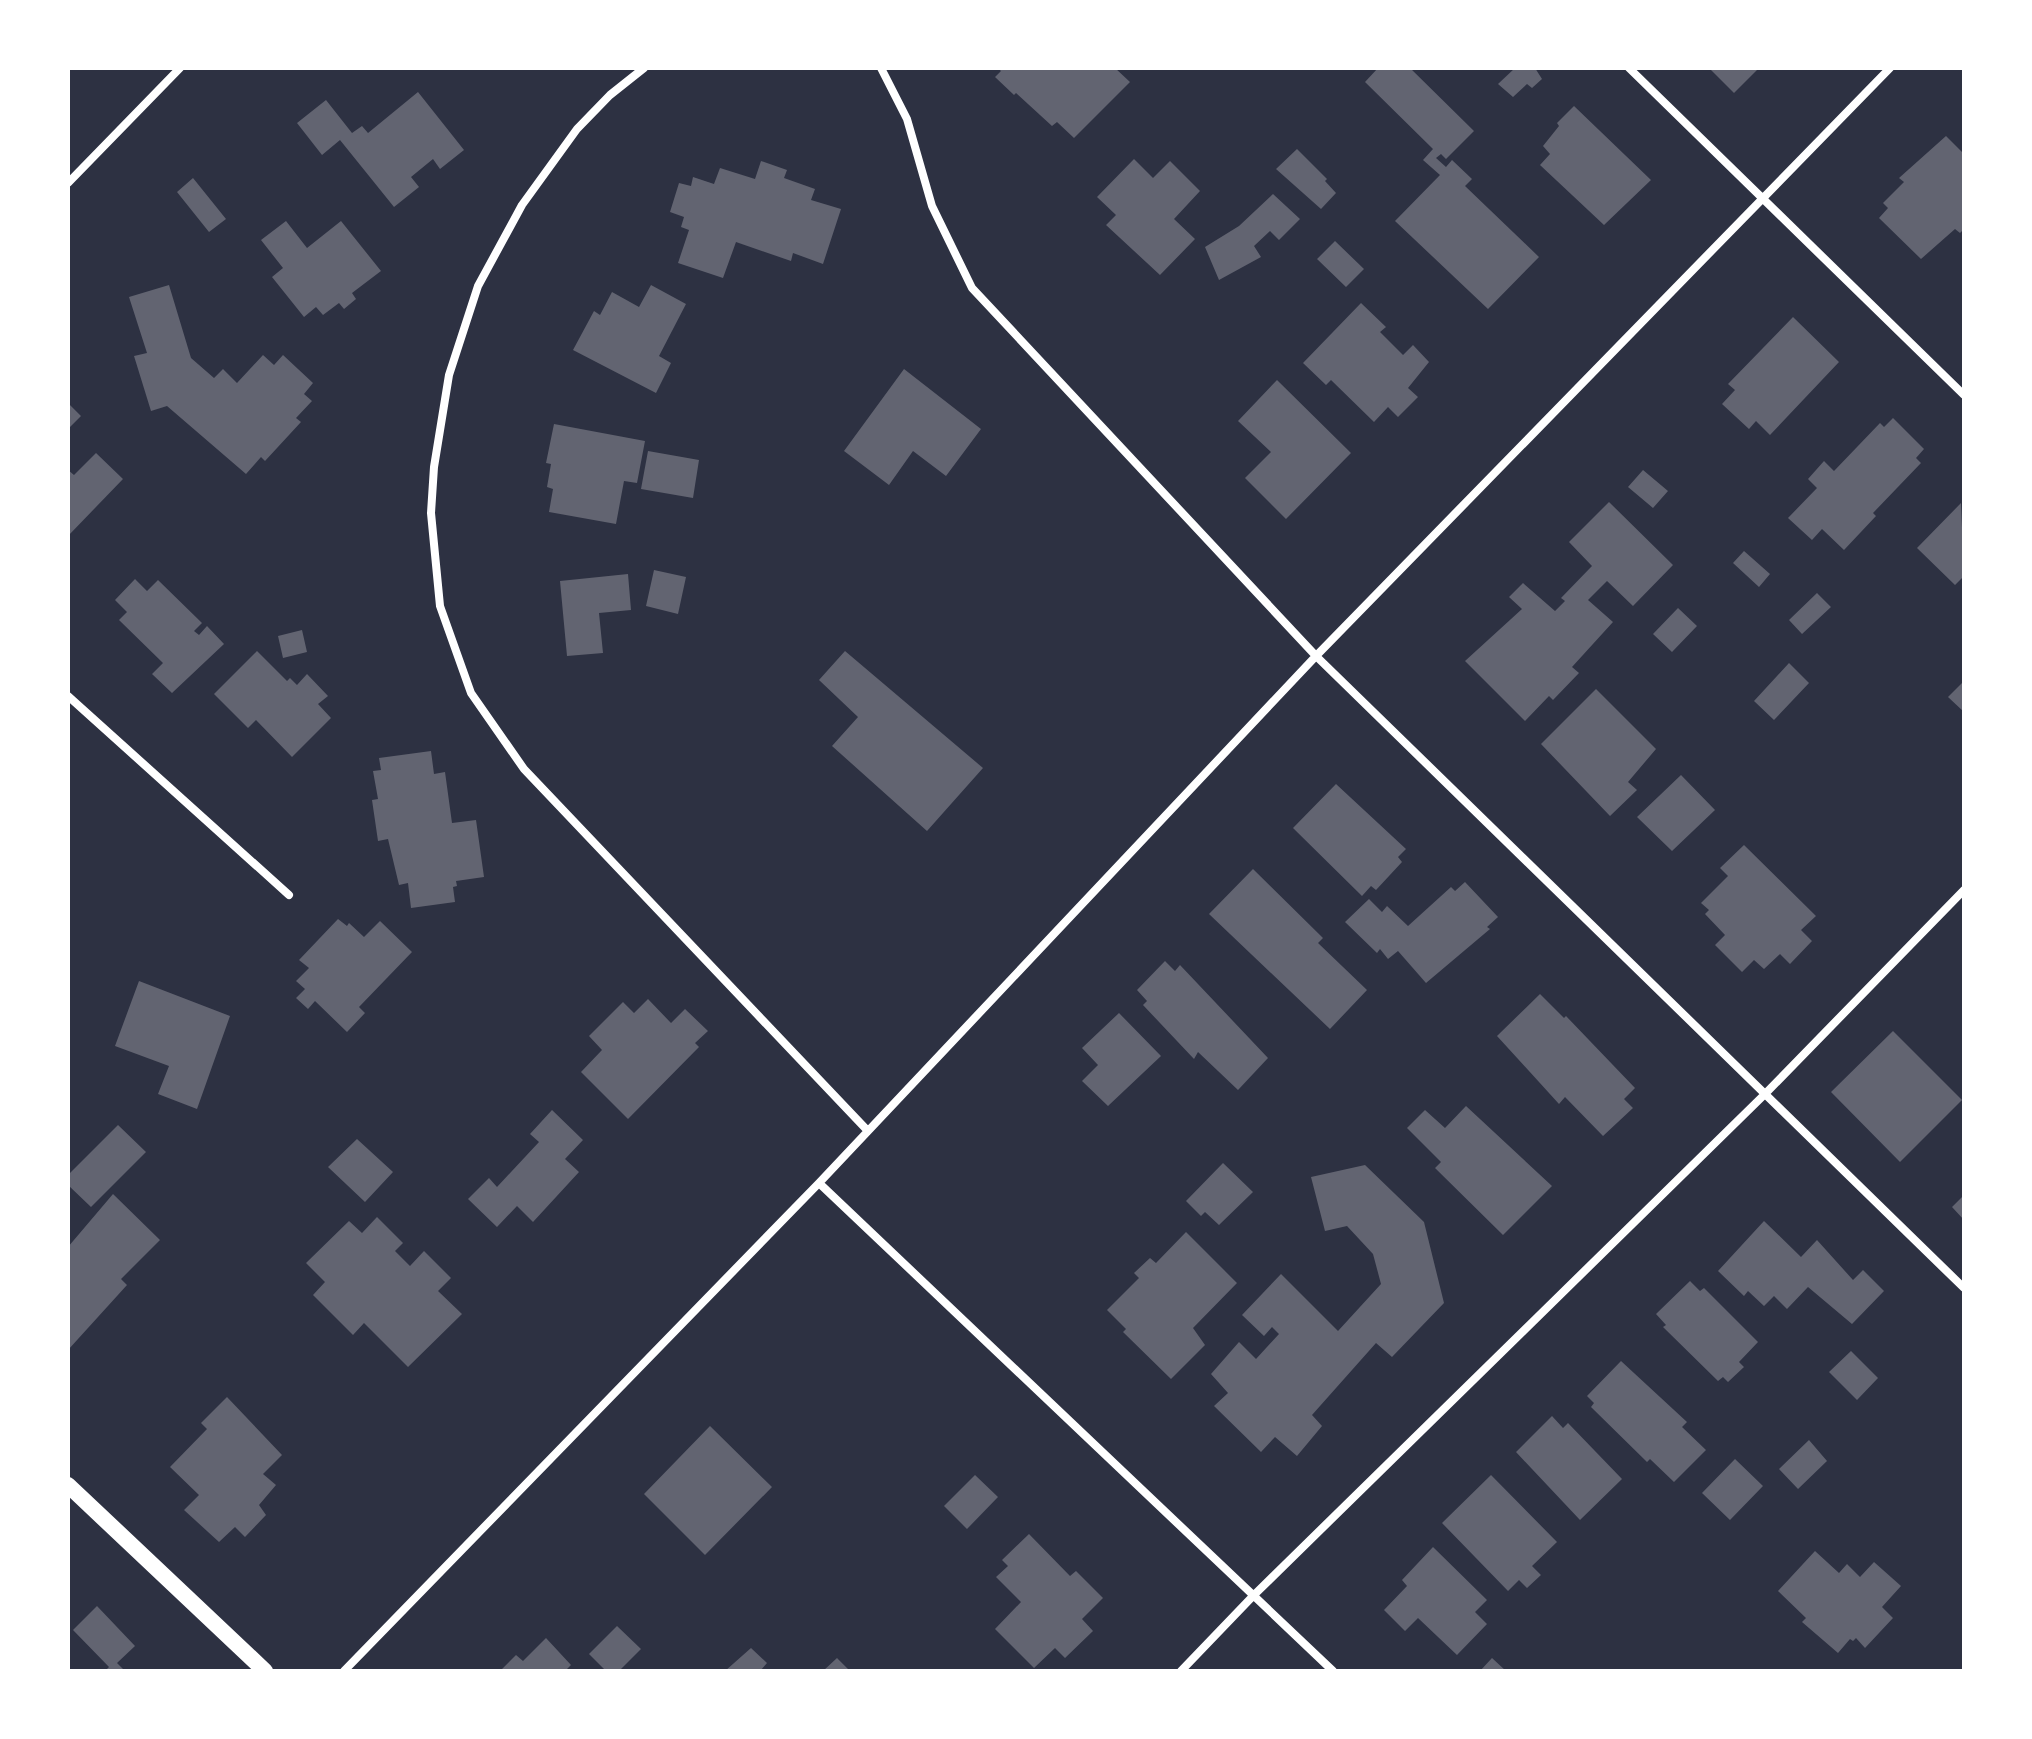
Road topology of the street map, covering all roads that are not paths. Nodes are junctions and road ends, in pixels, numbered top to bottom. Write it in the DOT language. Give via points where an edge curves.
graph roads {
  1 [pos="180,68"];
  2 [pos="644,68"];
  3 [pos="881,68"];
  4 [pos="1629,68"];
  5 [pos="1890,68"];
  6 [pos="68,183"];
  7 [pos="1763,198"];
  8 [pos="1964,395"];
  9 [pos="1316,656"];
  10 [pos="68,696"];
  11 [pos="1964,890"];
  12 [pos="289,895"];
  13 [pos="1765,1094"];
  14 [pos="867,1130"];
  15 [pos="819,1183"];
  16 [pos="1964,1288"];
  17 [pos="68,1485"];
  18 [pos="1253,1596"];
  19 [pos="265,1671"];
  20 [pos="344,1671"];
  21 [pos="1181,1671"];
  22 [pos="1333,1671"];
  1 -- 6 [label="street"];
  2 -- 14 [label="street" via="577,129 522,205 478,286 449,375 434,467 431,513 440,606 471,693 524,769"];
  3 -- 9 [label="street" via="907,119 932,206 972,288"];
  4 -- 7 [label="street"];
  5 -- 7 [label="street"];
  7 -- 8 [label="street"];
  7 -- 9 [label="street"];
  9 -- 13 [label="street"];
  9 -- 14 [label="street"];
  10 -- 12 [label="street"];
  11 -- 13 [label="street"];
  13 -- 16 [label="street"];
  13 -- 18 [label="street"];
  14 -- 15 [label="street"];
  15 -- 18 [label="street"];
  15 -- 20 [label="street"];
  17 -- 19 [label="main road"];
  18 -- 21 [label="street"];
  18 -- 22 [label="street"];
}
